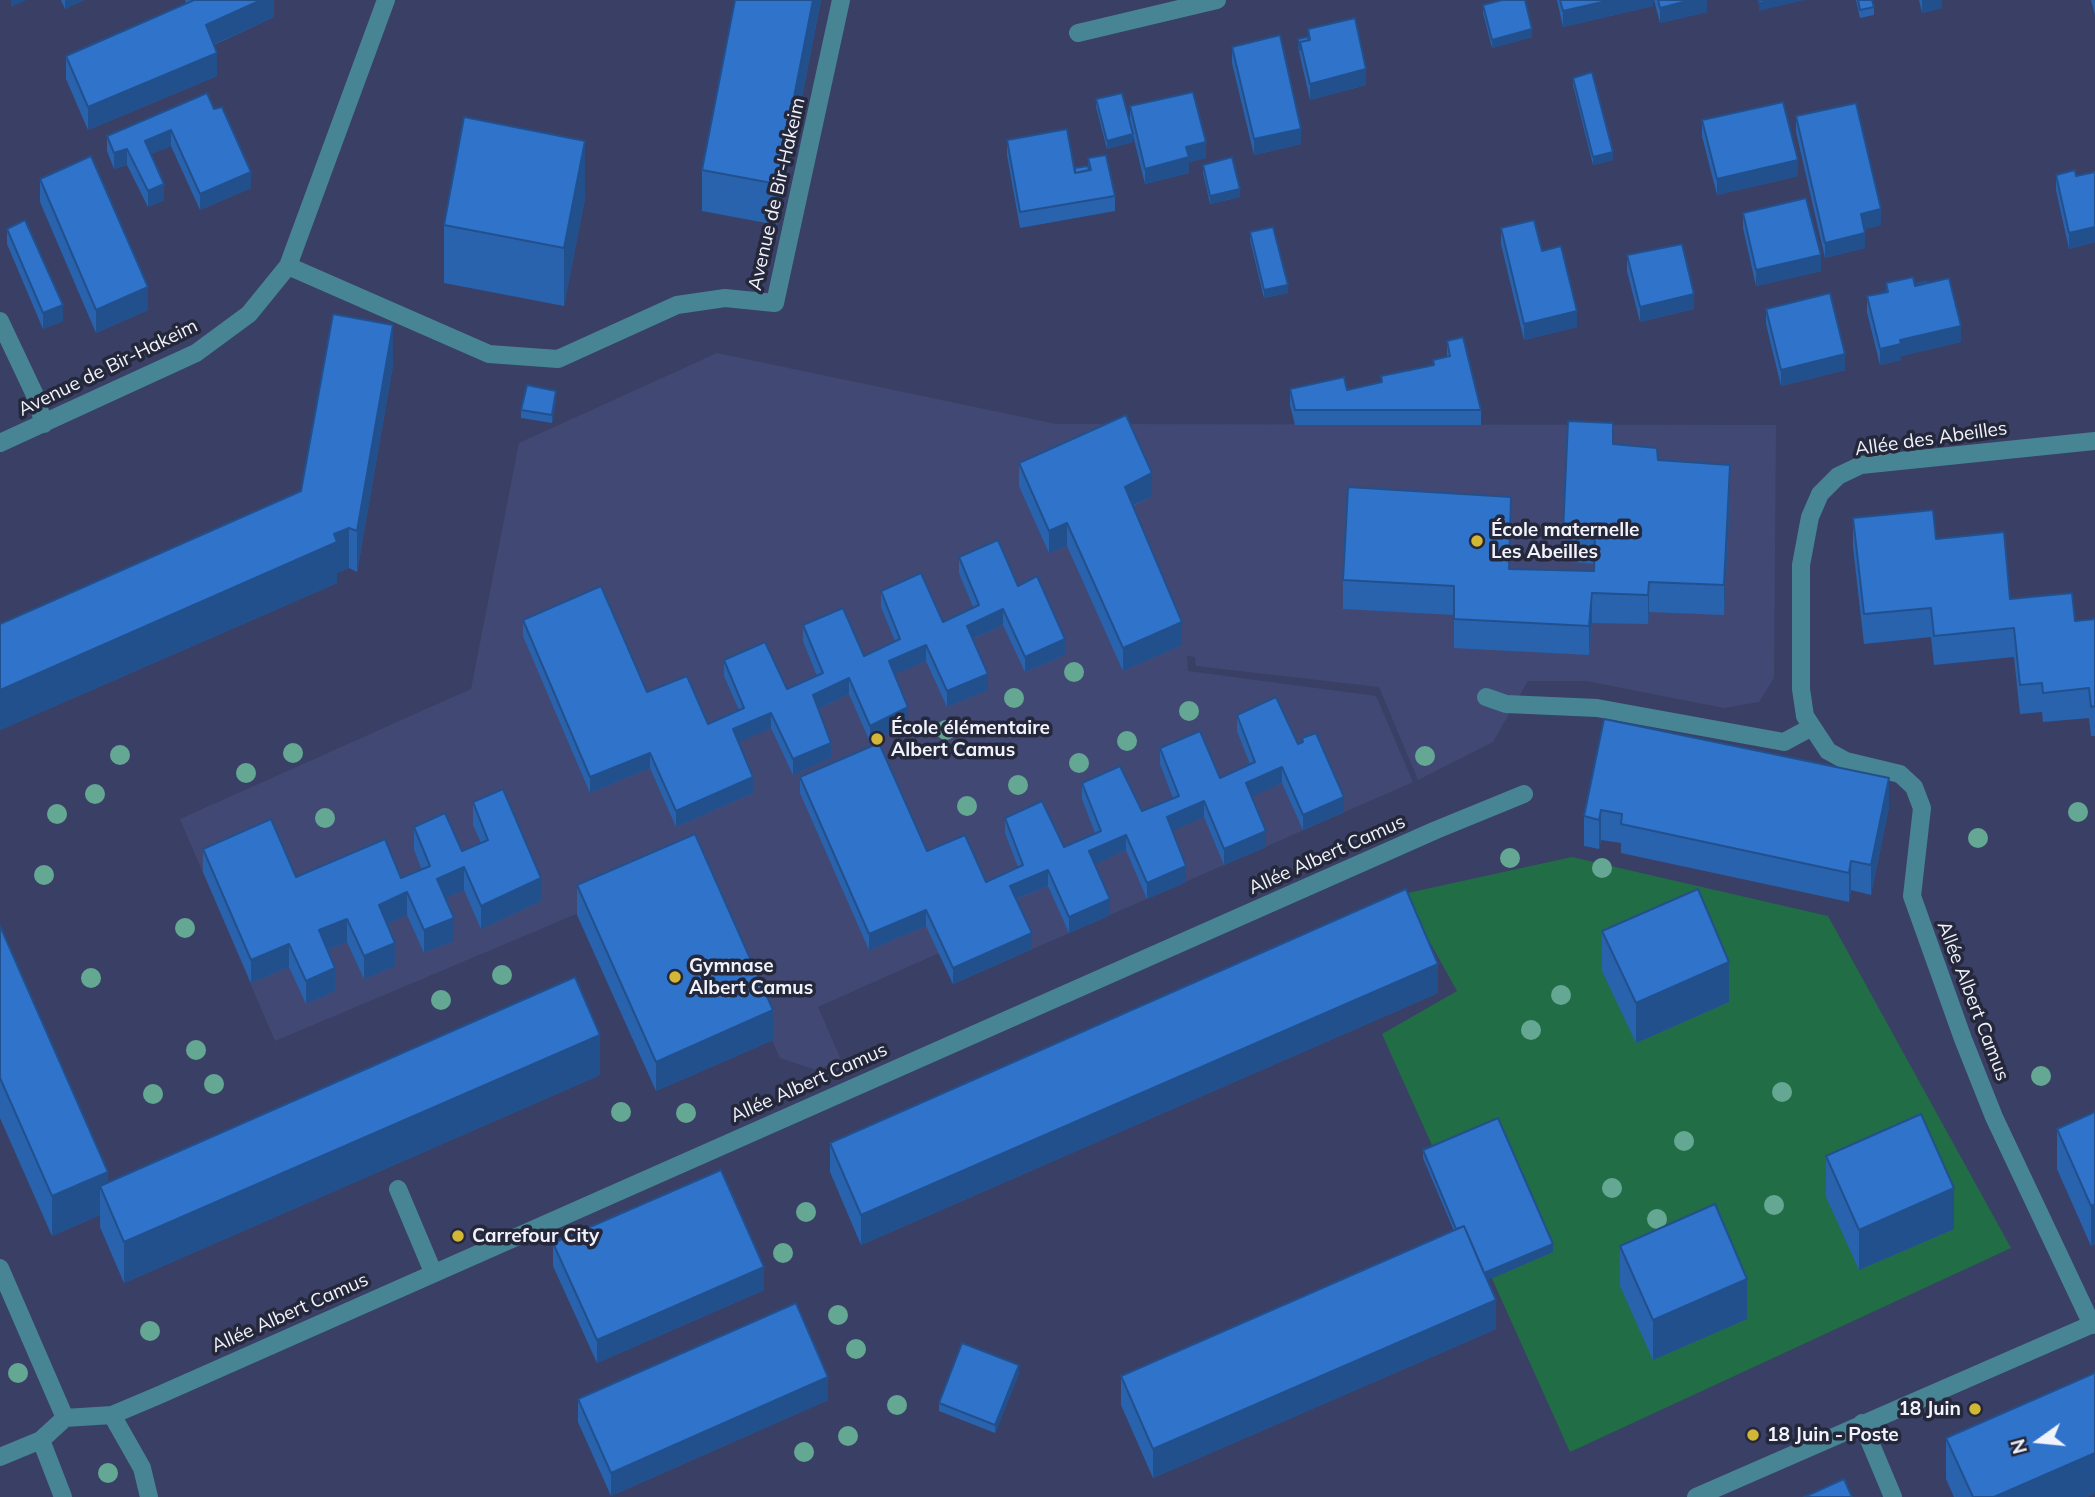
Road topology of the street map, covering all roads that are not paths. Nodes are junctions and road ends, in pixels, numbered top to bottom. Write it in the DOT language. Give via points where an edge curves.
graph roads {
  1 [pos="386,0"];
  2 [pos="841,0"];
  3 [pos="1217,0"];
  4 [pos="1078,33"];
  5 [pos="288,266"];
  6 [pos="0,321"];
  7 [pos="44,424"];
  8 [pos="2095,441"];
  9 [pos="0,443"];
  10 [pos="1486,697"];
  11 [pos="1815,731"];
  12 [pos="1524,794"];
  13 [pos="398,1189"];
  14 [pos="0,1268"];
  15 [pos="433,1272"];
  16 [pos="2094,1324"];
  17 [pos="112,1415"];
  18 [pos="65,1418"];
  19 [pos="1862,1423"];
  20 [pos="41,1440"];
  21 [pos="0,1457"];
  22 [pos="63,1497"];
  23 [pos="149,1497"];
  24 [pos="1696,1497"];
  25 [pos="1893,1497"];
  1 -- 5 [label="street, Avenue de Bir-Hakeim"];
  2 -- 5 [label="street, Avenue de Bir-Hakeim" via="775,303 725,298 677,305 558,359 489,354"];
  3 -- 4 [label="street"];
  5 -- 7 [label="street, Avenue de Bir-Hakeim" via="249,314 196,353"];
  6 -- 7 [label="street"];
  7 -- 9 [label="street, Avenue de Bir-Hakeim"];
  8 -- 11 [label="street, Allée des Abeilles" via="1861,466 1838,476 1820,494 1810,517 1801,565 1801,689 1805,716"];
  10 -- 11 [label="street" via="1506,704 1597,708 1784,742"];
  11 -- 16 [label="street, Allée Albert Camus" via="1828,751 1846,761 1900,774 1914,787 1922,808 1912,896 1994,1117"];
  12 -- 15 [label="street, Allée Albert Camus"];
  13 -- 15 [label="street"];
  14 -- 18 [label="street"];
  15 -- 17 [label="street, Allée Albert Camus"];
  16 -- 19 [label="street"];
  17 -- 18 [label="street"];
  17 -- 23 [label="street" via="142,1468"];
  18 -- 20 [label="street"];
  19 -- 24 [label="street"];
  19 -- 25 [label="street"];
  20 -- 21 [label="street"];
  20 -- 22 [label="street"];
}
